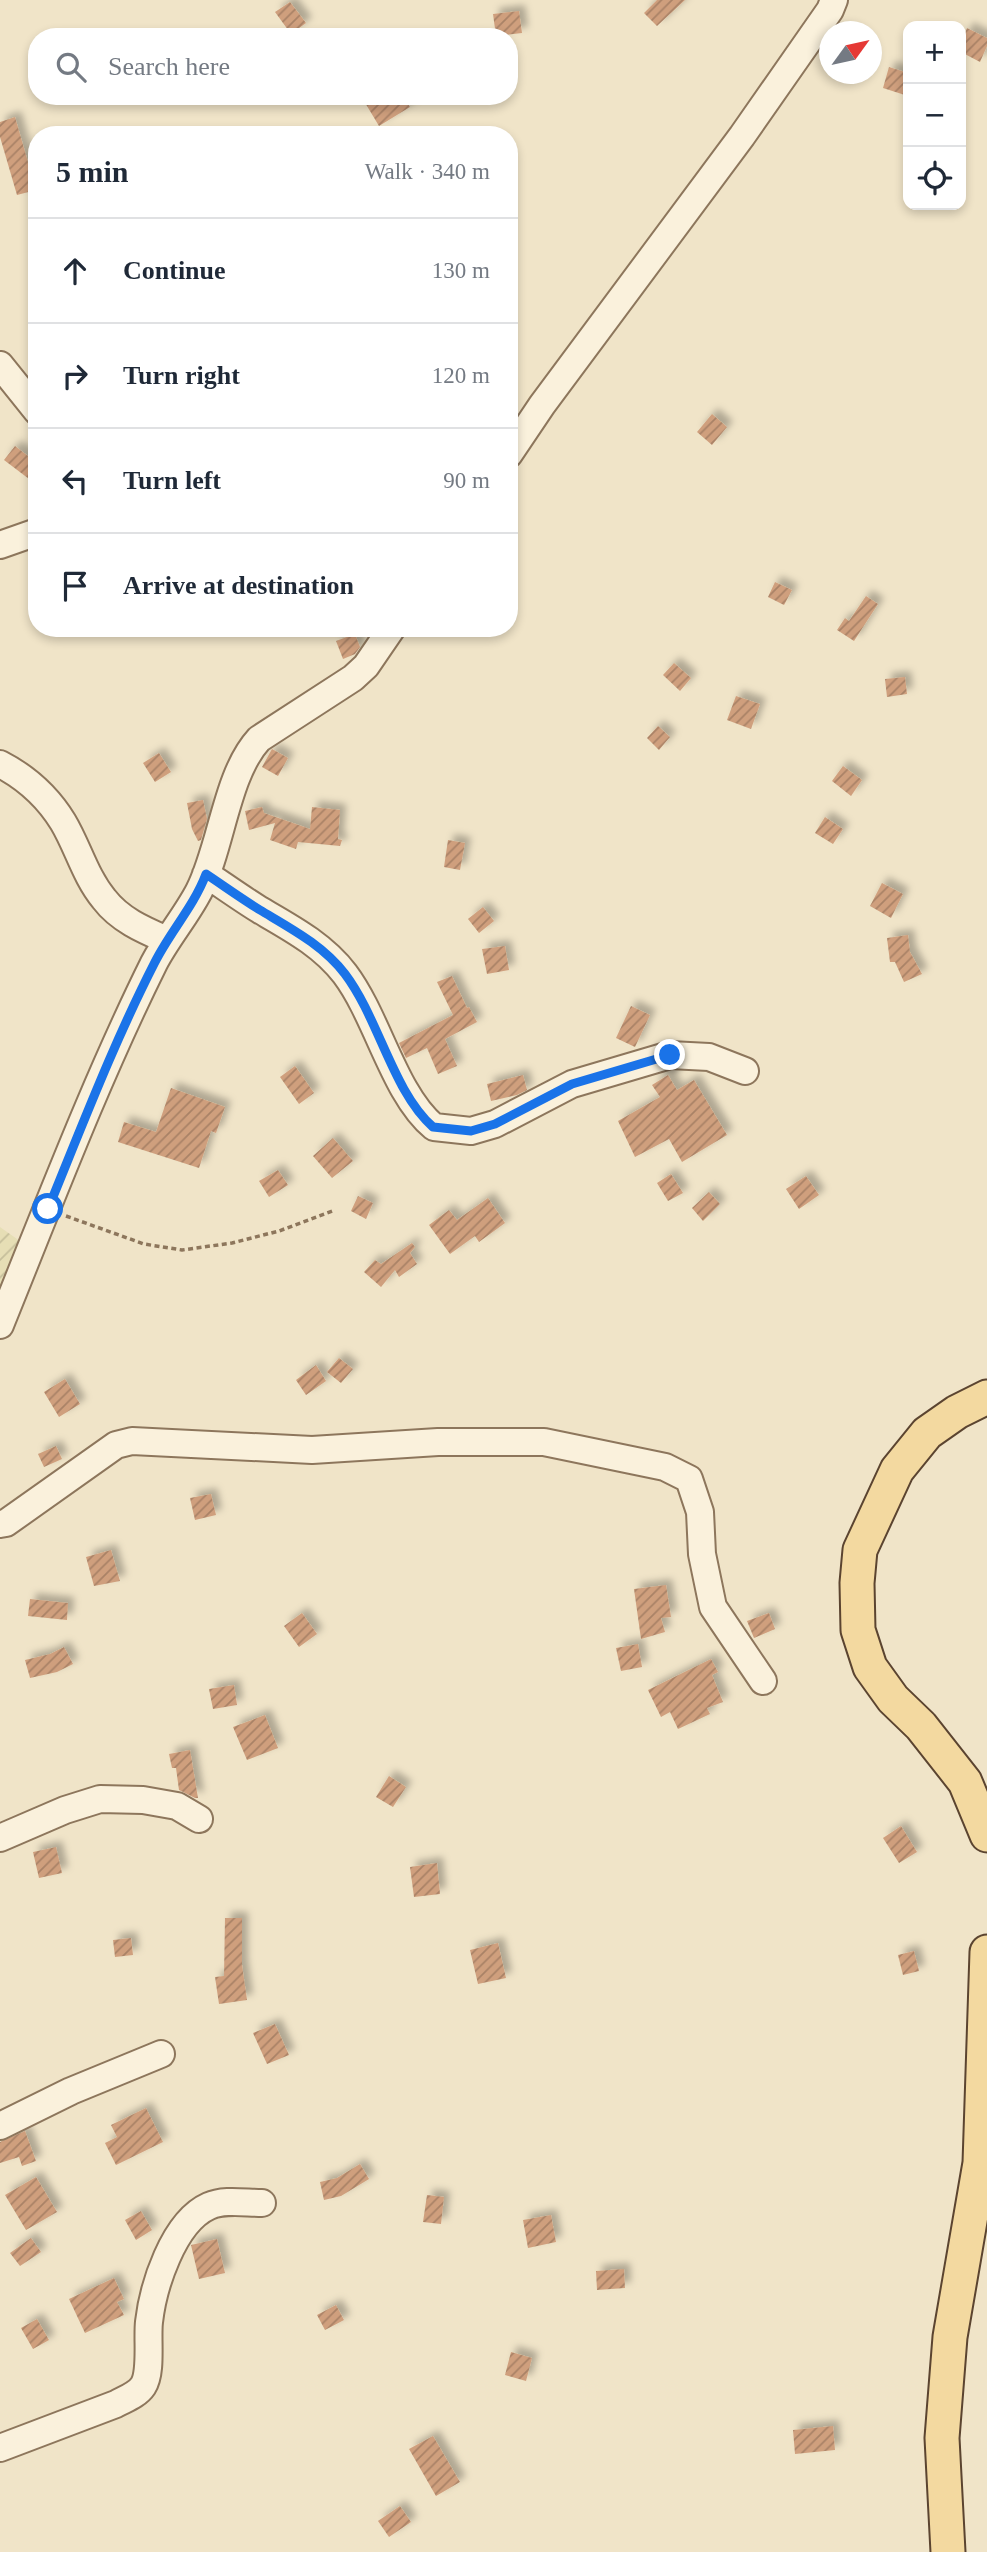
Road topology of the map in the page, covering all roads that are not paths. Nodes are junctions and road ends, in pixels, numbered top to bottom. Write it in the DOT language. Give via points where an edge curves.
graph roads {
  1 [pos="834,0"];
  2 [pos="0,365"];
  3 [pos="28,400"];
  4 [pos="518,441"];
  5 [pos="28,536"];
  6 [pos="0,545"];
  7 [pos="386,637"];
  8 [pos="0,764"];
  9 [pos="206,874"];
  10 [pos="167,940"];
  11 [pos="745,1071"];
  12 [pos="0,1325"];
  13 [pos="987,1397"];
  14 [pos="0,1524"];
  15 [pos="763,1681"];
  16 [pos="199,1819"];
  17 [pos="987,1835"];
  18 [pos="0,1838"];
  19 [pos="987,1952"];
  20 [pos="161,2054"];
  21 [pos="0,2126"];
  22 [pos="262,2203"];
  23 [pos="0,2448"];
  24 [pos="948,2552"];
  1 -- 4 [label="street" via="743,136"];
  2 -- 3 [label="street"];
  5 -- 6 [label="street"];
  7 -- 9 [label="street" via="352,678 275,728 250,750"];
  8 -- 10 [label="street" via="44,794 104,899 122,917"];
  9 -- 10 [label="street"];
  9 -- 11 [label="street" via="297,930 345,974 415,1108 433,1127 471,1131 495,1124 572,1084 670,1055 709,1057"];
  10 -- 12 [label="street" via="89,1108"];
  13 -- 17 [label="main road" via="927,1433 897,1470 860,1550 857,1583 859,1630 870,1667 965,1782"];
  14 -- 15 [label="street" via="116,1445 132,1441 312,1450 544,1441 665,1467 689,1479 700,1512 702,1554 713,1607"];
  16 -- 18 [label="street" via="177,1806 100,1799"];
  19 -- 24 [label="main road" via="980,2163 950,2337 942,2438"];
  20 -- 21 [label="street"];
  22 -- 23 [label="street" via="210,2205 198,2213 170,2250 149,2320 147,2371 143,2386 134,2395"];
}
